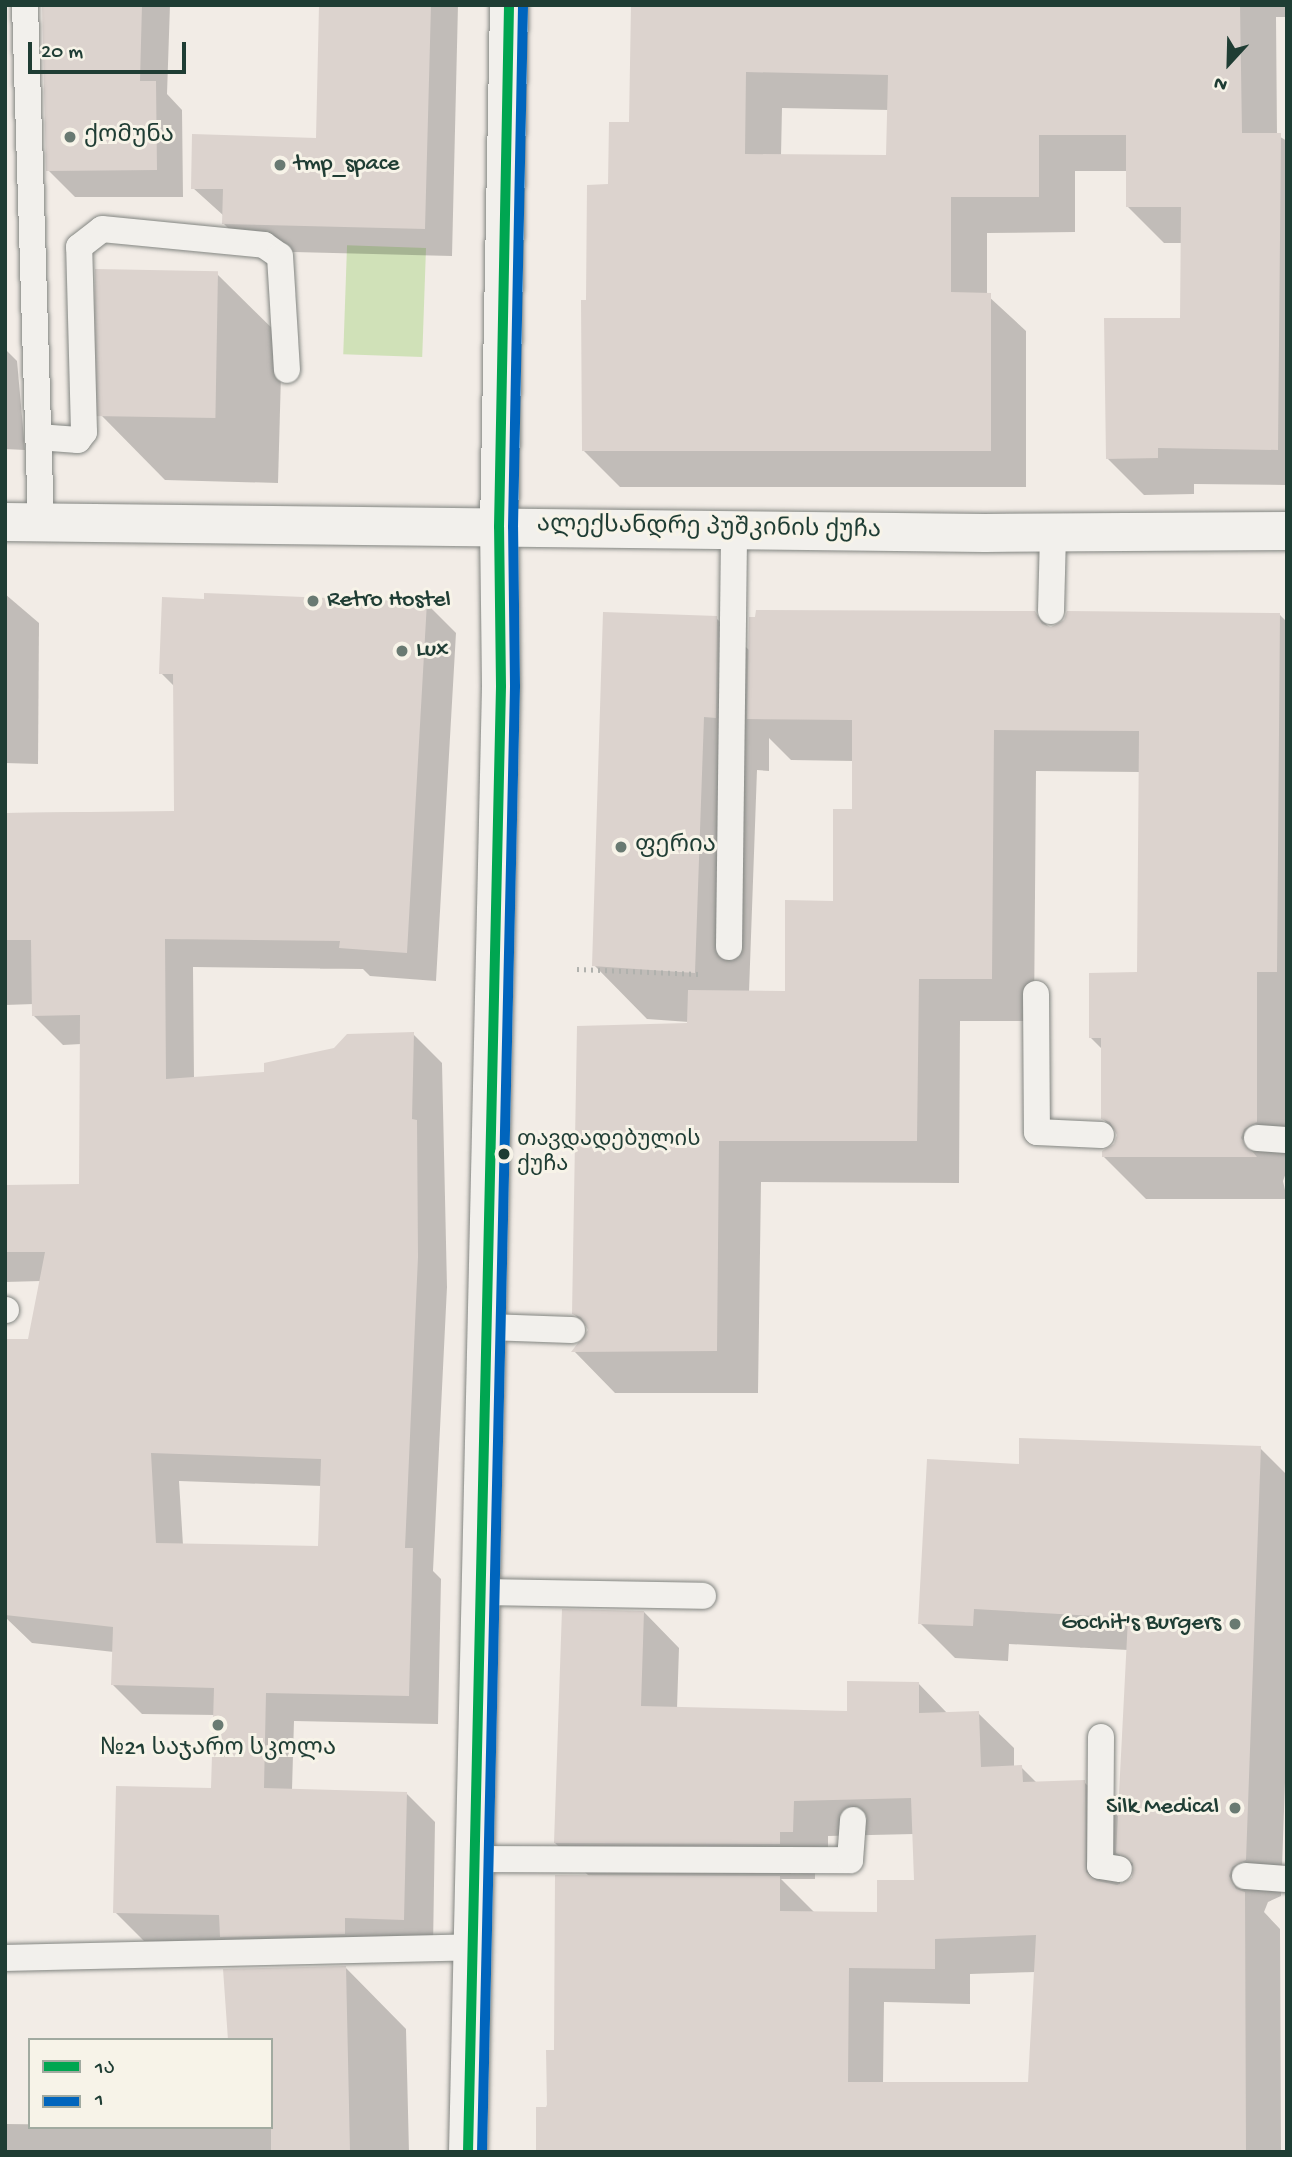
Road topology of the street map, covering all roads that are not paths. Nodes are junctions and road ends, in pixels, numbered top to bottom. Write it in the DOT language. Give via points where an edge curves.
graph roads {
  1 [pos="25,5"];
  2 [pos="509,5"];
  3 [pos="287,370"];
  4 [pos="38,437"];
  5 [pos="23,522"];
  6 [pos="499,527"];
  7 [pos="733,529"];
  8 [pos="1287,531"];
  9 [pos="1053,533"];
  10 [pos="1051,611"];
  11 [pos="729,947"];
  12 [pos="1036,994"];
  13 [pos="1101,1135"];
  14 [pos="1257,1138"];
  15 [pos="1287,1140"];
  16 [pos="487,1327"];
  17 [pos="572,1330"];
  18 [pos="481,1592"];
  19 [pos="703,1595"];
  20 [pos="1101,1737"];
  21 [pos="853,1820"];
  22 [pos="475,1859"];
  23 [pos="1119,1869"];
  24 [pos="1245,1876"];
  25 [pos="1287,1879"];
  26 [pos="472,1947"];
  27 [pos="5,1958"];
  28 [pos="468,2152"];
  1 -- 4 [label="lane"];
  2 -- 6 [label="street"];
  3 -- 4 [label="lane" via="280,256 264,245 102,229 79,247 84,432 78,440"];
  4 -- 5 [label="lane"];
  5 -- 6 [label="street, ალექსანდრე პუშკინის ქუჩა"];
  6 -- 7 [label="street, ალექსანდრე პუშკინის ქუჩა"];
  6 -- 16 [label="street" via="501,686"];
  7 -- 9 [label="street, ალექსანდრე პუშკინის ქუჩა"];
  7 -- 11 [label="lane"];
  8 -- 9 [label="street, ალექსანდრე პუშკინის ქუჩა"];
  9 -- 10 [label="lane"];
  12 -- 13 [label="lane" via="1037,1132"];
  14 -- 15 [label="lane"];
  16 -- 17 [label="lane"];
  16 -- 18 [label="street"];
  18 -- 19 [label="lane"];
  18 -- 22 [label="street"];
  20 -- 23 [label="lane" via="1100,1866"];
  21 -- 22 [label="lane" via="850,1860"];
  22 -- 26 [label="street"];
  24 -- 25 [label="lane"];
  26 -- 27 [label="lane"];
  26 -- 28 [label="street"];
}
